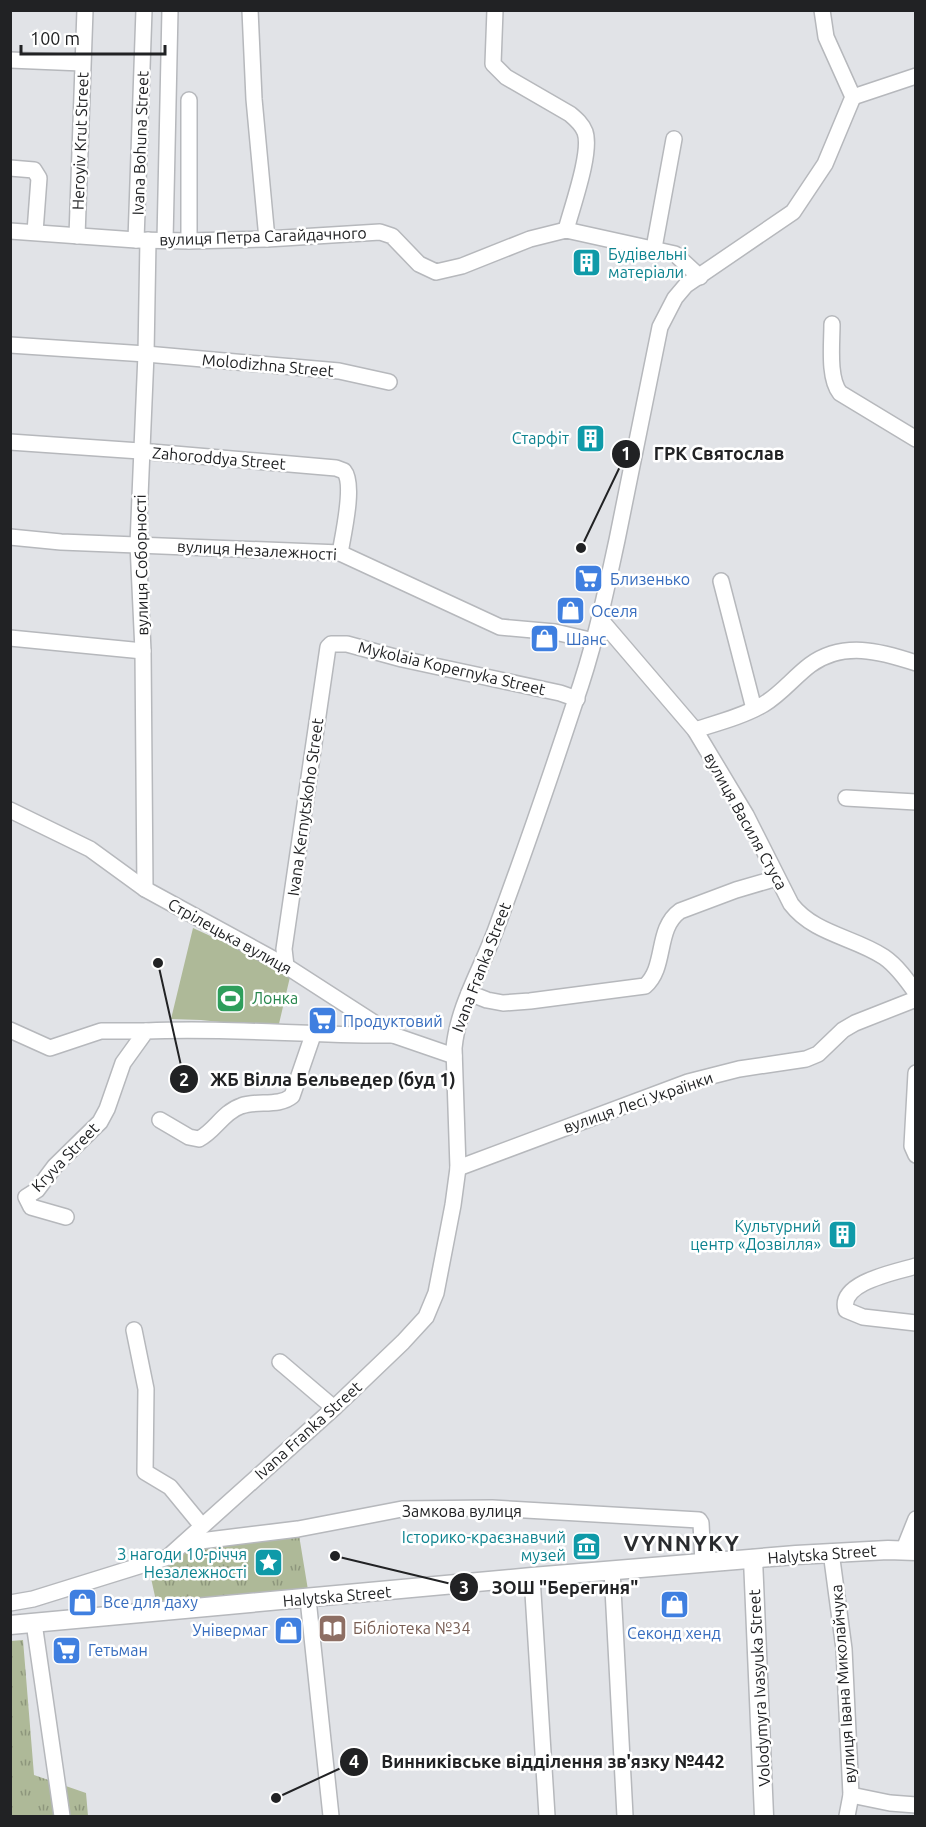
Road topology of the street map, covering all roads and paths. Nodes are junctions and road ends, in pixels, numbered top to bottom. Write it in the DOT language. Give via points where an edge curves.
graph roads {
  1 [pos="85,10"];
  2 [pos="144,10"];
  3 [pos="170,10"];
  4 [pos="250,10"];
  5 [pos="495,10"];
  6 [pos="822,10"];
  7 [pos="10,60"];
  8 [pos="82,63"];
  9 [pos="915,76"];
  10 [pos="853,97"];
  11 [pos="189,100"];
  12 [pos="674,139"];
  13 [pos="10,168"];
  14 [pos="566,230"];
  15 [pos="10,231"];
  16 [pos="35,232"];
  17 [pos="77,236"];
  18 [pos="267,239"];
  19 [pos="142,240"];
  20 [pos="165,240"];
  21 [pos="189,241"];
  22 [pos="654,248"];
  23 [pos="700,276"];
  24 [pos="832,324"];
  25 [pos="10,345"];
  26 [pos="146,354"];
  27 [pos="390,382"];
  28 [pos="915,439"];
  29 [pos="10,442"];
  30 [pos="140,451"];
  31 [pos="10,537"];
  32 [pos="138,544"];
  33 [pos="340,553"];
  34 [pos="721,581"];
  35 [pos="600,619"];
  36 [pos="10,638"];
  37 [pos="594,641"];
  38 [pos="328,647"];
  39 [pos="143,651"];
  40 [pos="915,663"];
  41 [pos="577,699"];
  42 [pos="754,709"];
  43 [pos="695,730"];
  44 [pos="846,798"];
  45 [pos="915,802"];
  46 [pos="10,810"];
  47 [pos="777,878"];
  48 [pos="145,890"];
  49 [pos="286,966"];
  50 [pos="469,993"];
  51 [pos="915,993"];
  52 [pos="915,999"];
  53 [pos="10,1030"];
  54 [pos="146,1031"];
  55 [pos="313,1035"];
  56 [pos="393,1035"];
  57 [pos="454,1056"];
  58 [pos="915,1073"];
  59 [pos="160,1120"];
  60 [pos="915,1155"];
  61 [pos="458,1168"];
  62 [pos="66,1217"];
  63 [pos="915,1266"];
  64 [pos="915,1323"];
  65 [pos="134,1330"];
  66 [pos="280,1362"];
  67 [pos="334,1408"];
  68 [pos="915,1519"];
  69 [pos="202,1526"];
  70 [pos="184,1543"];
  71 [pos="910,1550"];
  72 [pos="831,1552"];
  73 [pos="753,1559"];
  74 [pos="703,1563"];
  75 [pos="612,1570"];
  76 [pos="532,1577"];
  77 [pos="308,1599"];
  78 [pos="10,1603"];
  79 [pos="34,1623"];
  80 [pos="10,1625"];
  81 [pos="851,1795"];
  82 [pos="915,1805"];
  83 [pos="891,1810"];
  84 [pos="62,1816"];
  85 [pos="331,1816"];
  86 [pos="546,1816"];
  87 [pos="625,1816"];
  88 [pos="764,1816"];
  89 [pos="847,1816"];
  1 -- 8 [label="street, Heroyiv Krut Street"];
  2 -- 19 [label="street, Ivana Bohuna Street"];
  3 -- 20 [label="street"];
  4 -- 18 [label="street"];
  5 -- 14 [label="street" via="493,64 506,77 570,114 585,130 586,156"];
  6 -- 10 [label="street" via="826,37"];
  7 -- 8 [label="street"];
  8 -- 17 [label="street, Heroyiv Krut Street"];
  9 -- 10 [label="street"];
  10 -- 23 [label="street, Ivana Franka Street" via="825,164 793,212"];
  11 -- 21 [label="street"];
  12 -- 22 [label="street"];
  13 -- 16 [label="street" via="34,170 39,178"];
  14 -- 18 [label="street, вулиця Петра Сагайдачного" via="436,272 419,264 392,236 380,232"];
  14 -- 22 [label="street"];
  15 -- 16 [label="street, вулиця Петра Сагайдачного"];
  16 -- 17 [label="street, вулиця Петра Сагайдачного"];
  17 -- 19 [label="street, вулиця Петра Сагайдачного"];
  18 -- 21 [label="street, вулиця Петра Сагайдачного"];
  19 -- 20 [label="street, вулиця Петра Сагайдачного"];
  19 -- 26 [label="street, вулиця Соборності"];
  20 -- 21 [label="street, вулиця Петра Сагайдачного"];
  22 -- 23 [label="street" via="675,254"];
  23 -- 35 [label="street, Ivana Franka Street" via="675,298 660,327"];
  24 -- 28 [label="street" via="834,386"];
  25 -- 26 [label="street, Molodizhna Street"];
  26 -- 27 [label="street, Molodizhna Street" via="339,371"];
  26 -- 30 [label="street, вулиця Соборності"];
  29 -- 30 [label="street, Zahoroddya Street"];
  30 -- 32 [label="street, вулиця Соборності"];
  30 -- 33 [label="street, Zahoroddya Street" via="344,471 349,480"];
  31 -- 32 [label="street, вулиця Незалежності"];
  32 -- 33 [label="street, вулиця Незалежності"];
  32 -- 39 [label="street, вулиця Соборності"];
  33 -- 37 [label="street, вулиця Незалежності" via="500,627 555,632"];
  34 -- 42 [label="street"];
  35 -- 37 [label="street, Ivana Franka Street"];
  35 -- 43 [label="street, вулиця Василя Стуса"];
  36 -- 39 [label="street"];
  37 -- 41 [label="street, Ivana Franka Street"];
  38 -- 41 [label="street, Mykolaia Kopernyka Street" via="335,642 347,644"];
  38 -- 49 [label="street, Ivana Kernytskoho Street" via="284,949"];
  39 -- 48 [label="street, вулиця Соборності"];
  40 -- 42 [label="street" via="866,650 842,651 812,664"];
  41 -- 50 [label="street, Ivana Franka Street" via="495,932"];
  42 -- 43 [label="street"];
  43 -- 47 [label="street, вулиця Василя Стуса" via="746,815"];
  44 -- 45 [label="street"];
  46 -- 48 [label="street, Стрілецька вулиця" via="90,849"];
  47 -- 50 [label="street" via="673,916 654,974 645,986 503,1003"];
  47 -- 51 [label="street, вулиця Василя Стуса" via="796,911 832,934 885,957"];
  48 -- 49 [label="street, Стрілецька вулиця"];
  49 -- 56 [label="street, Стрілецька вулиця"];
  50 -- 57 [label="street, Ivana Franka Street" via="455,1034"];
  52 -- 61 [label="street, вулиця Лесі Українки" via="855,1023 818,1054 806,1059 739,1069 688,1082"];
  53 -- 54 [label="street" via="50,1048 101,1030"];
  54 -- 55 [label="street" via="194,1029"];
  54 -- 62 [label="street, Kryva Street" via="123,1063 100,1122 26,1197 31,1208"];
  55 -- 56 [label="street"];
  55 -- 59 [label="street" via="292,1096 287,1100 238,1107 199,1139"];
  56 -- 57 [label="street, Стрілецька вулиця"];
  57 -- 61 [label="street, Ivana Franka Street"];
  58 -- 60 [label="street"];
  61 -- 67 [label="street, Ivana Franka Street" via="436,1293 426,1317"];
  63 -- 64 [label="street" via="861,1284 850,1292 845,1305 846,1310 863,1317"];
  65 -- 69 [label="street" via="146,1389 145,1472 170,1487"];
  66 -- 67 [label="street"];
  67 -- 69 [label="street, Ivana Franka Street"];
  68 -- 71 [label="street"];
  69 -- 70 [label="street, Ivana Franka Street"];
  70 -- 74 [label="street, Замкова вулиця" via="298,1529 402,1509 492,1509 699,1520"];
  70 -- 78 [label="street, Ivana Franka Street" via="168,1557"];
  71 -- 72 [label="main road, Halytska Street"];
  72 -- 73 [label="main road, Halytska Street"];
  72 -- 81 [label="street, вулиця Івана Миколайчука" via="844,1649"];
  73 -- 74 [label="main road, Halytska Street"];
  73 -- 88 [label="main road, Volodymyra Ivasyuka Street"];
  74 -- 75 [label="main road, Halytska Street"];
  75 -- 76 [label="main road, Halytska Street"];
  75 -- 87 [label="street"];
  76 -- 77 [label="main road, Halytska Street"];
  76 -- 86 [label="street"];
  77 -- 79 [label="main road, Halytska Street"];
  77 -- 85 [label="street"];
  79 -- 80 [label="main road, Halytska Street"];
  79 -- 84 [label="street"];
  81 -- 83 [label="street"];
  81 -- 89 [label="street, вулиця Івана Миколайчука"];
  82 -- 83 [label="street"];
}
